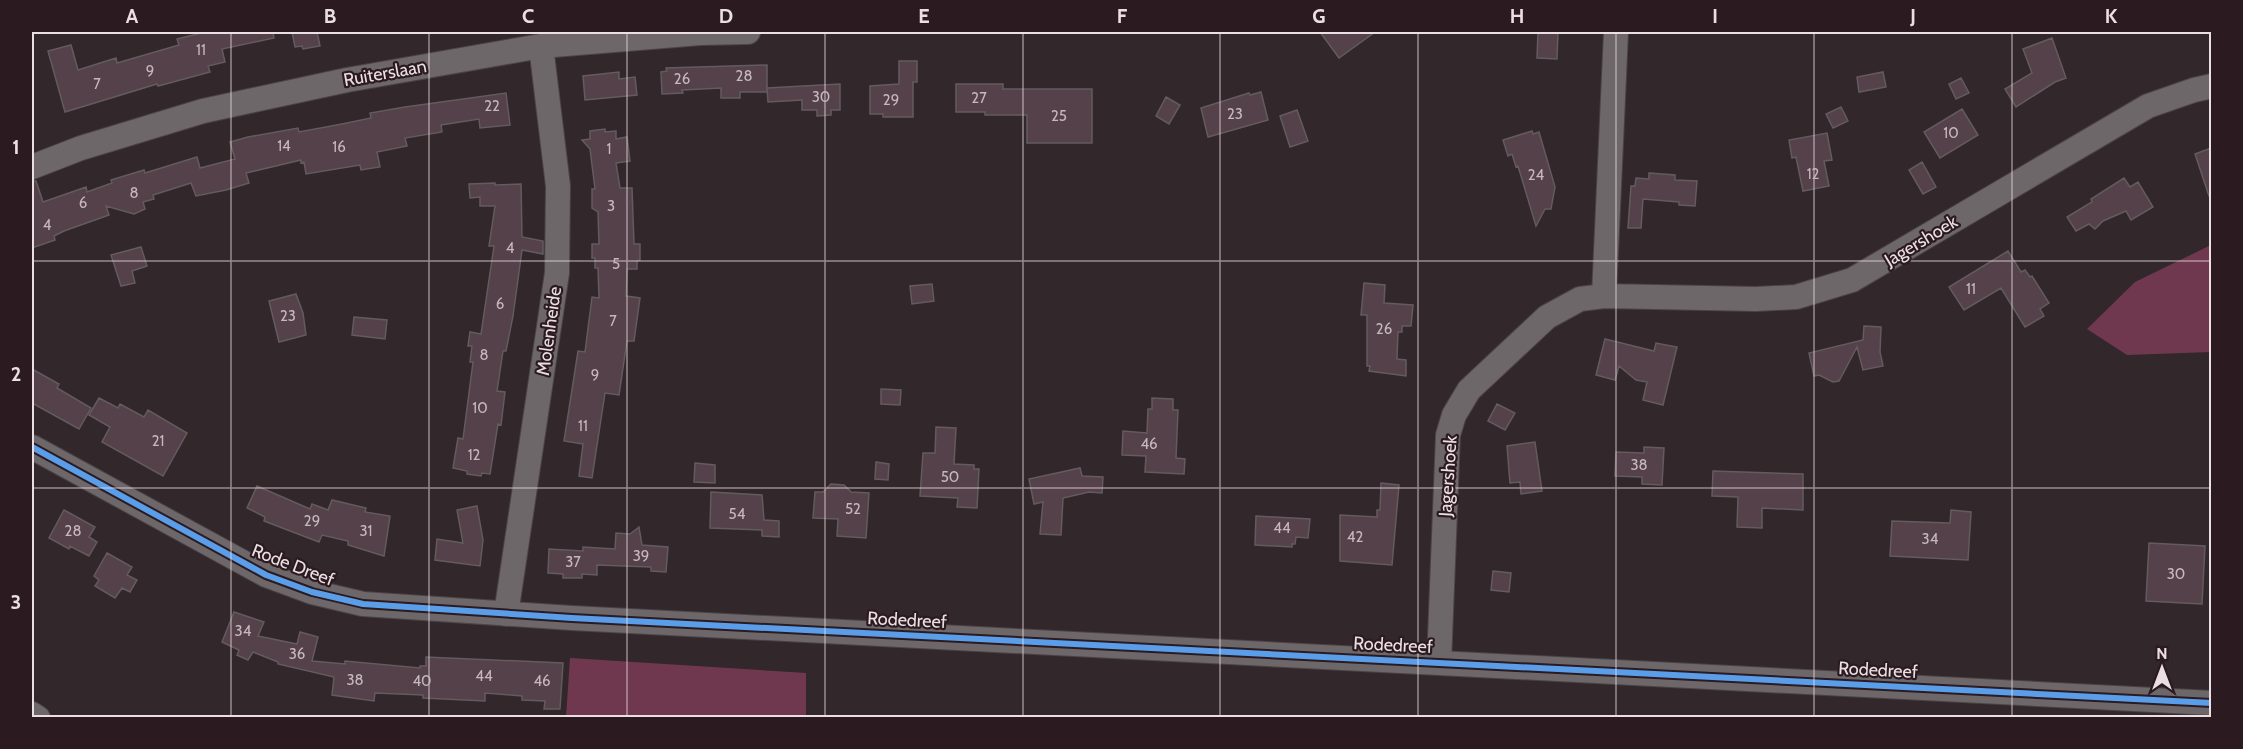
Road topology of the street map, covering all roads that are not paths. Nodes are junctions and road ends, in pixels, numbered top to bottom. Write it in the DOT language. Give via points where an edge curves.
graph roads {
  1 [pos="748,32"];
  2 [pos="1616,32"];
  3 [pos="541,46"];
  4 [pos="2211,86"];
  5 [pos="32,167"];
  6 [pos="1604,296"];
  7 [pos="32,447"];
  8 [pos="506,614"];
  9 [pos="572,618"];
  10 [pos="1439,663"];
  11 [pos="2211,703"];
  12 [pos="32,714"];
  13 [pos="38,717"];
  1 -- 3 [label="street, Ruiterslaan"];
  2 -- 6 [label="street"];
  3 -- 5 [label="street, Ruiterslaan" via="346,80 203,111"];
  3 -- 8 [label="street, Molenheide" via="558,186 557,273"];
  4 -- 6 [label="street, Jagershoek" via="2148,106 1852,280 1796,297 1756,300"];
  6 -- 10 [label="street, Jagershoek" via="1580,299 1547,317 1469,390 1454,415 1448,435"];
  7 -- 8 [label="street, Rode Dreef" via="266,575 312,592 363,604"];
  8 -- 9 [label="street, Rode Dreef"];
  9 -- 10 [label="street, Rodedreef"];
  10 -- 11 [label="street, Rodedreef"];
  12 -- 13 [label="street"];
}
